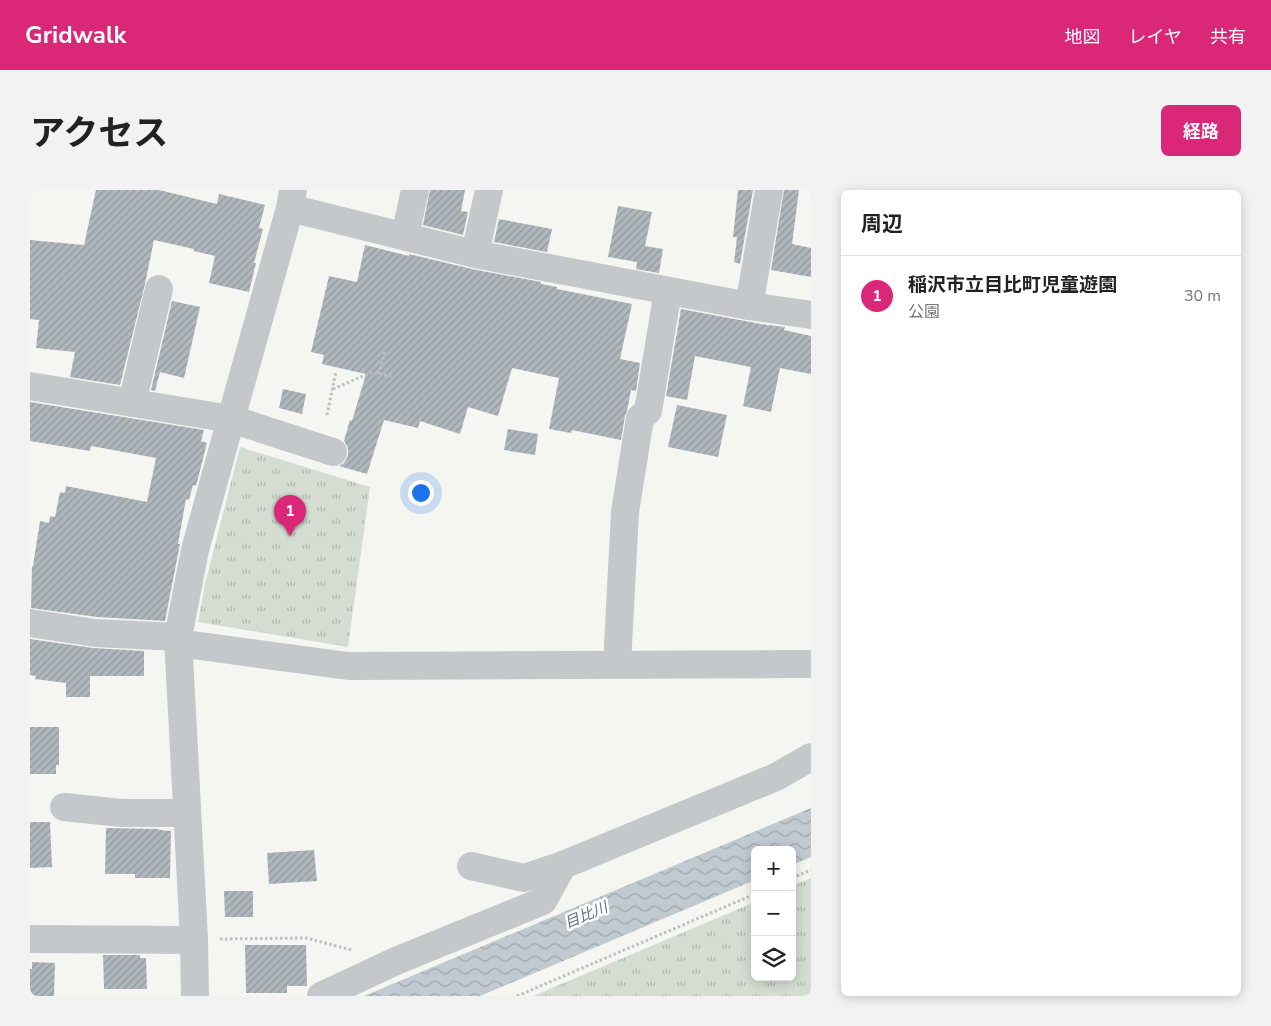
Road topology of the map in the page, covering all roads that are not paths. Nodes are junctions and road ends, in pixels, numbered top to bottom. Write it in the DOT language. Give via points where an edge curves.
graph roads {
  1 [pos="415,190"];
  2 [pos="489,190"];
  3 [pos="769,190"];
  4 [pos="292,199"];
  5 [pos="405,236"];
  6 [pos="475,254"];
  7 [pos="159,289"];
  8 [pos="668,290"];
  9 [pos="749,306"];
  10 [pos="811,315"];
  11 [pos="30,386"];
  12 [pos="132,403"];
  13 [pos="231,419"];
  14 [pos="333,452"];
  15 [pos="30,623"];
  16 [pos="178,640"];
  17 [pos="811,664"];
  18 [pos="617,665"];
  19 [pos="811,757"];
  20 [pos="64,807"];
  21 [pos="187,813"];
  22 [pos="563,864"];
  23 [pos="471,866"];
  24 [pos="30,939"];
  25 [pos="194,940"];
  26 [pos="195,996"];
  27 [pos="321,996"];
  1 -- 5 [label="street"];
  2 -- 6 [label="street"];
  3 -- 9 [label="street"];
  4 -- 5 [label="street"];
  4 -- 13 [label="street"];
  5 -- 6 [label="street"];
  6 -- 8 [label="street"];
  7 -- 12 [label="street"];
  8 -- 9 [label="street"];
  8 -- 18 [label="street" via="648,411 640,418 625,512"];
  9 -- 10 [label="street"];
  11 -- 12 [label="street"];
  12 -- 13 [label="street"];
  13 -- 14 [label="street"];
  13 -- 16 [label="street" via="195,550"];
  15 -- 16 [label="street" via="95,633"];
  16 -- 18 [label="street" via="348,666"];
  16 -- 21 [label="street"];
  17 -- 18 [label="street"];
  19 -- 22 [label="street" via="776,777"];
  20 -- 21 [label="street" via="122,813"];
  21 -- 25 [label="street"];
  22 -- 23 [label="street" via="524,878"];
  22 -- 27 [label="street" via="543,900"];
  24 -- 25 [label="street"];
  25 -- 26 [label="street"];
}
